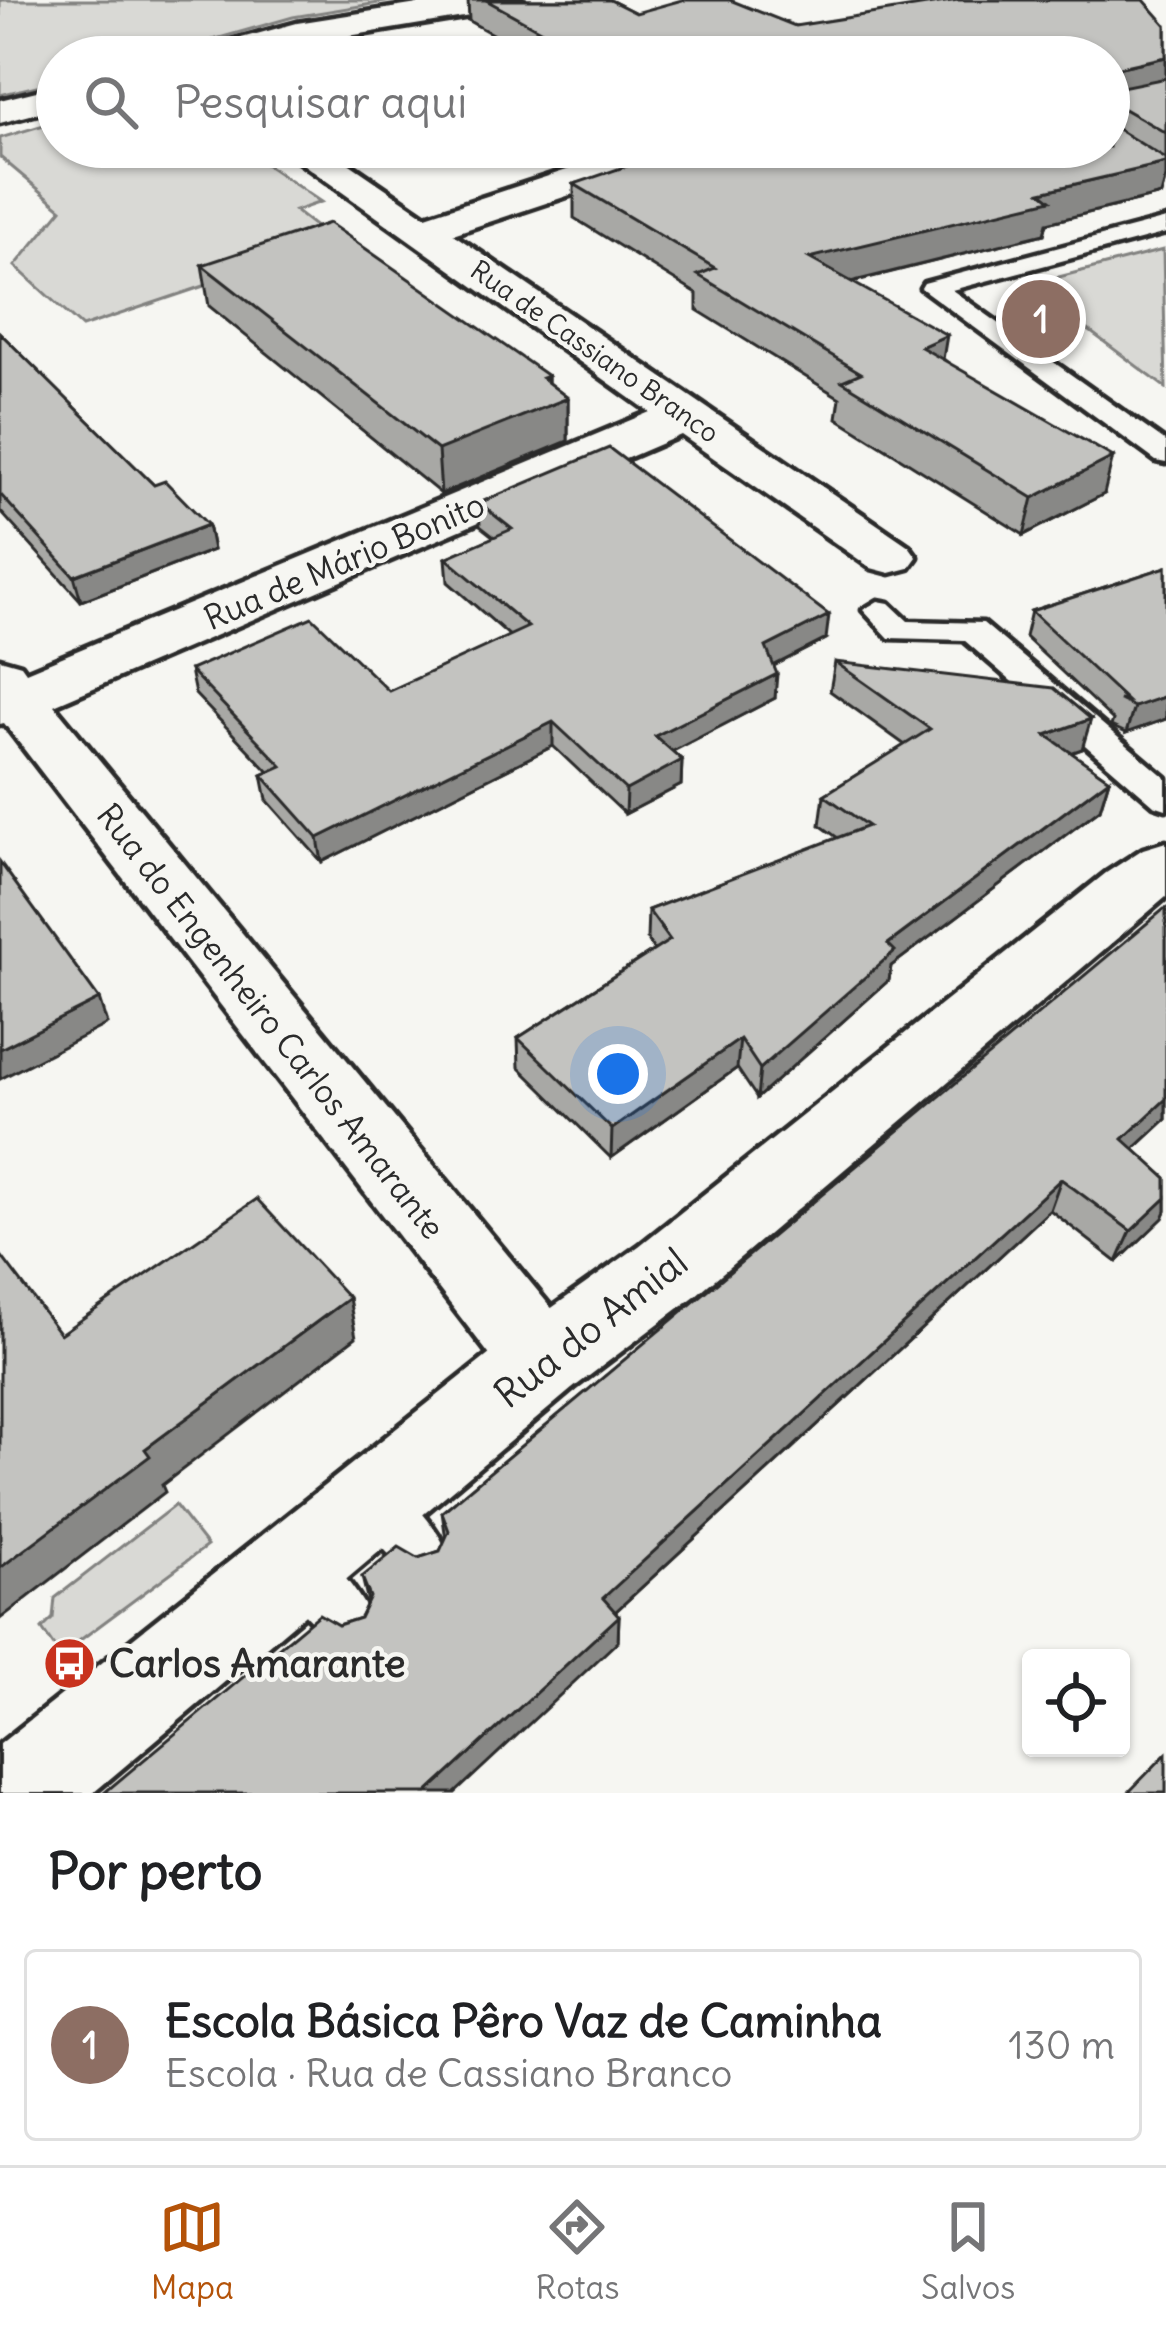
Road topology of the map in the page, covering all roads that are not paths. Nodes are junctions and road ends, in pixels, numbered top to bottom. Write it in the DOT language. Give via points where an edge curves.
graph roads {
  1 [pos="506,0"];
  2 [pos="290,36"];
  3 [pos="36,103"];
  4 [pos="0,112"];
  5 [pos="330,168"];
  6 [pos="612,168"];
  7 [pos="1166,226"];
  8 [pos="421,231"];
  9 [pos="688,414"];
  10 [pos="1166,455"];
  11 [pos="890,557"];
  12 [pos="878,610"];
  13 [pos="6,695"];
  14 [pos="1166,797"];
  15 [pos="1166,865"];
  16 [pos="544,1361"];
  17 [pos="17,1793"];
  1 -- 2 [label="street"];
  3 -- 4 [label="street"];
  5 -- 8 [label="street, Rua de Cassiano Branco"];
  6 -- 8 [label="street"];
  7 -- 10 [label="lane" via="933,288"];
  8 -- 9 [label="street, Rua de Cassiano Branco"];
  9 -- 11 [label="street, Rua de Cassiano Branco"];
  9 -- 13 [label="street, Rua de Mário Bonito"];
  12 -- 14 [label="lane" via="900,631 971,630"];
  13 -- 16 [label="street, Rua do Engenheiro Carlos Amarante"];
  15 -- 16 [label="street, Rua do Amial" via="667,1271"];
  16 -- 17 [label="street, Rua do Amial" via="400,1528 322,1593"];
}
